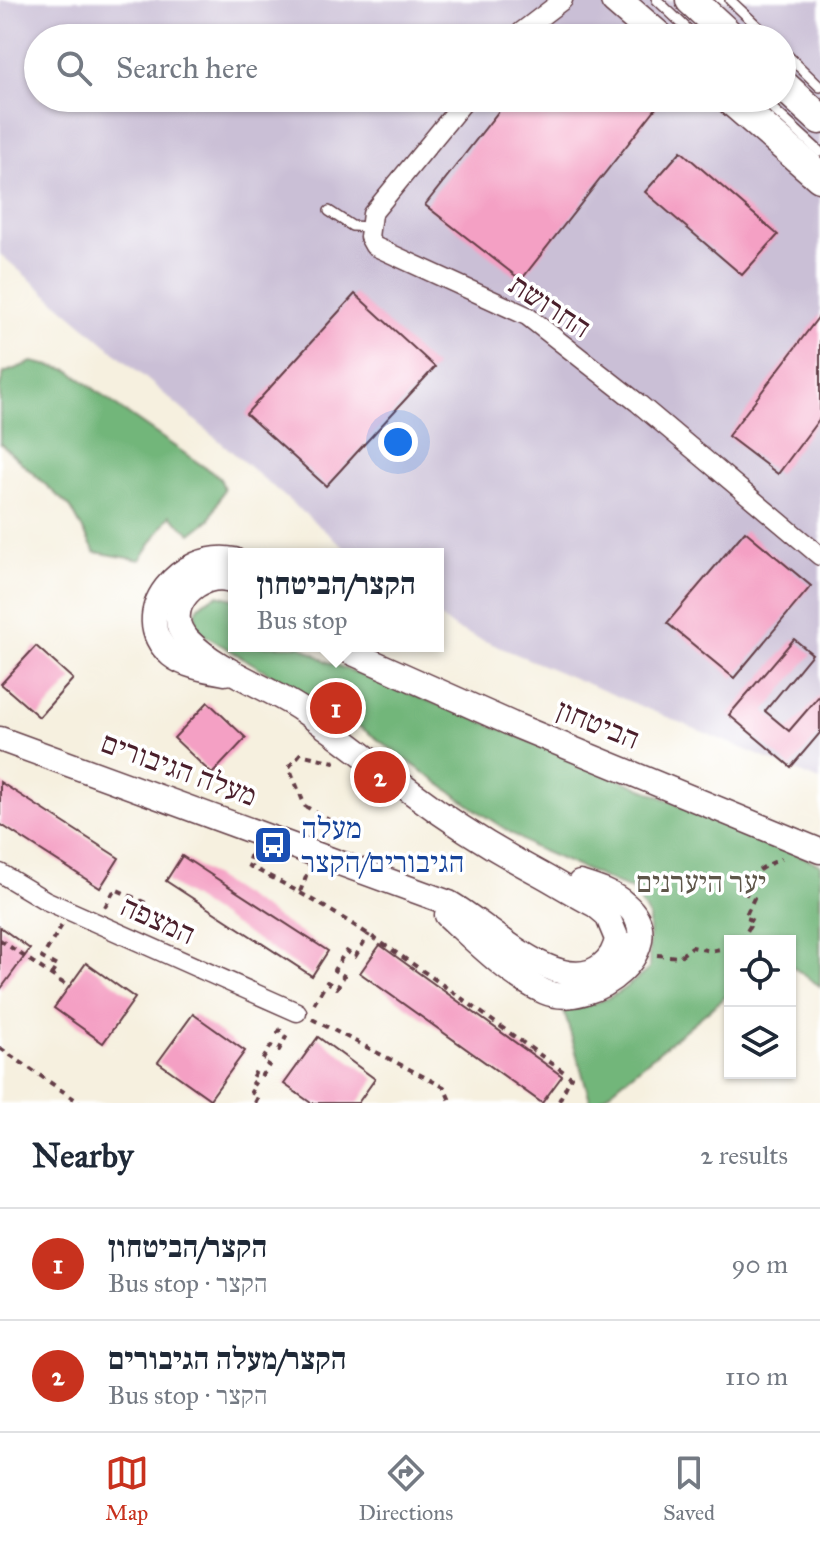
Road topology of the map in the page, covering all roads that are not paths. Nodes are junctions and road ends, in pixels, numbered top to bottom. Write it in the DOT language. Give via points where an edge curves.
graph roads {
  1 [pos="540,0"];
  2 [pos="563,0"];
  3 [pos="616,0"];
  4 [pos="657,0"];
  5 [pos="691,0"];
  6 [pos="730,0"];
  7 [pos="525,24"];
  8 [pos="532,24"];
  9 [pos="644,24"];
  10 [pos="682,24"];
  11 [pos="717,24"];
  12 [pos="755,24"];
  13 [pos="796,64"];
  14 [pos="820,87"];
  15 [pos="796,97"];
  16 [pos="456,112"];
  17 [pos="745,112"];
  18 [pos="764,112"];
  19 [pos="776,112"];
  20 [pos="820,119"];
  21 [pos="820,152"];
  22 [pos="820,176"];
  23 [pos="329,211"];
  24 [pos="369,227"];
  25 [pos="820,556"];
  26 [pos="228,560"];
  27 [pos="228,580"];
  28 [pos="177,589"];
  29 [pos="353,652"];
  30 [pos="0,739"];
  31 [pos="817,849"];
  32 [pos="0,873"];
  33 [pos="306,1008"];
  1 -- 7 [label="street"];
  2 -- 8 [label="street"];
  3 -- 9 [label="main road"];
  4 -- 10 [label="lane"];
  5 -- 11 [label="main road"];
  6 -- 12 [label="lane"];
  13 -- 14 [label="lane"];
  15 -- 20 [label="main road"];
  16 -- 24 [label="street" via="372,214"];
  17 -- 22 [label="main road"];
  18 -- 22 [label="lane"];
  19 -- 21 [label="lane"];
  23 -- 24 [label="lane" via="352,226"];
  24 -- 25 [label="street, החרושת" via="374,246 527,316"];
  26 -- 28 [label="street" via="196,564"];
  27 -- 28 [label="street" via="215,578"];
  28 -- 30 [label="street, מעלה הגיבורים" via="157,605 155,619 170,654 272,692 512,861 545,877 563,877 597,889 625,904 640,936 599,968 569,975 535,962 467,912"];
  29 -- 31 [label="street, הביטחון" via="512,724"];
  32 -- 33 [label="street, המצפה" via="45,900"];
}
